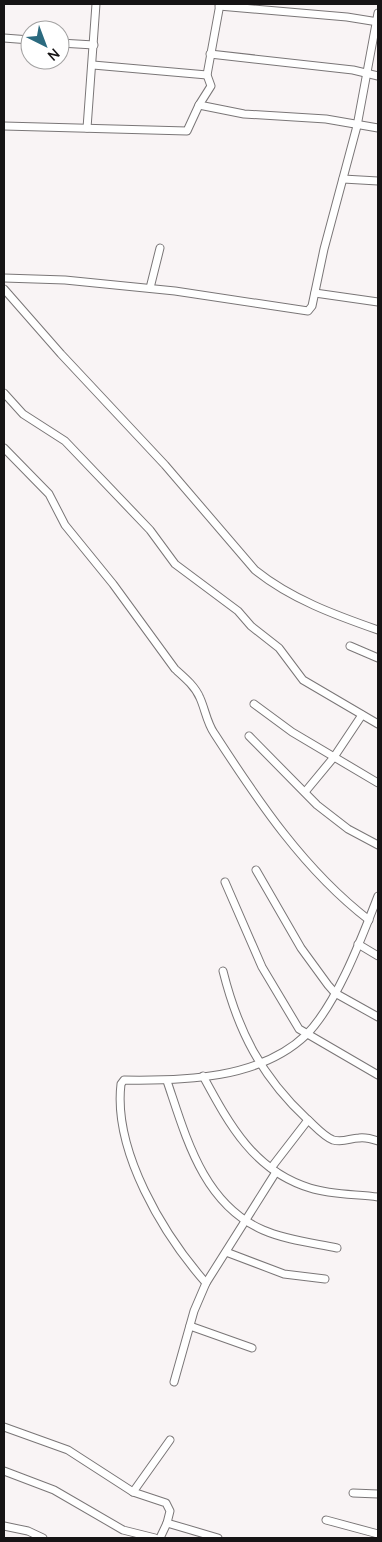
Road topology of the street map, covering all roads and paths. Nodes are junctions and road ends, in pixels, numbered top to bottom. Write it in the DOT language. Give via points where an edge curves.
graph roads {
  1 [pos="96,4"];
  2 [pos="220,5"];
  3 [pos="378,13"];
  4 [pos="377,22"];
  5 [pos="4,38"];
  6 [pos="20,39"];
  7 [pos="70,44"];
  8 [pos="94,45"];
  9 [pos="210,54"];
  10 [pos="93,65"];
  11 [pos="367,73"];
  12 [pos="207,75"];
  13 [pos="378,76"];
  14 [pos="199,105"];
  15 [pos="4,126"];
  16 [pos="357,126"];
  17 [pos="86,128"];
  18 [pos="378,128"];
  19 [pos="343,179"];
  20 [pos="378,181"];
  21 [pos="160,248"];
  22 [pos="4,278"];
  23 [pos="150,288"];
  24 [pos="4,289"];
  25 [pos="315,293"];
  26 [pos="378,295"];
  27 [pos="359,300"];
  28 [pos="378,302"];
  29 [pos="4,393"];
  30 [pos="4,448"];
  31 [pos="378,630"];
  32 [pos="350,646"];
  33 [pos="378,658"];
  34 [pos="254,704"];
  35 [pos="362,715"];
  36 [pos="378,724"];
  37 [pos="249,736"];
  38 [pos="334,757"];
  39 [pos="378,783"];
  40 [pos="305,792"];
  41 [pos="378,845"];
  42 [pos="256,870"];
  43 [pos="225,882"];
  44 [pos="378,896"];
  45 [pos="369,920"];
  46 [pos="358,944"];
  47 [pos="378,956"];
  48 [pos="223,971"];
  49 [pos="336,993"];
  50 [pos="378,1017"];
  51 [pos="306,1034"];
  52 [pos="260,1064"];
  53 [pos="378,1075"];
  54 [pos="203,1076"];
  55 [pos="167,1081"];
  56 [pos="308,1120"];
  57 [pos="378,1141"];
  58 [pos="273,1170"];
  59 [pos="378,1197"];
  60 [pos="247,1221"];
  61 [pos="337,1248"];
  62 [pos="226,1252"];
  63 [pos="325,1279"];
  64 [pos="206,1283"];
  65 [pos="190,1326"];
  66 [pos="252,1348"];
  67 [pos="174,1382"];
  68 [pos="4,1426"];
  69 [pos="170,1440"];
  70 [pos="4,1471"];
  71 [pos="133,1492"];
  72 [pos="353,1493"];
  73 [pos="378,1494"];
  74 [pos="326,1520"];
  75 [pos="168,1522"];
  76 [pos="4,1526"];
  77 [pos="378,1534"];
  78 [pos="44,1538"];
  79 [pos="155,1538"];
  80 [pos="160,1538"];
  81 [pos="218,1538"];
  1 -- 8 [label="street"];
  2 -- 4 [label="street" via="348,16"];
  2 -- 9 [label="street"];
  3 -- 4 [label="street"];
  4 -- 11 [label="street"];
  5 -- 6 [label="street"];
  7 -- 8 [label="street"];
  8 -- 10 [label="street"];
  9 -- 11 [label="street"];
  9 -- 12 [label="street"];
  10 -- 12 [label="street"];
  10 -- 17 [label="street"];
  11 -- 13 [label="street"];
  11 -- 16 [label="street"];
  12 -- 14 [label="street" via="211,86"];
  14 -- 16 [label="street" via="244,114 326,119"];
  14 -- 17 [label="street" via="191,126 182,133"];
  15 -- 17 [label="street"];
  16 -- 18 [label="street"];
  16 -- 19 [label="street"];
  19 -- 20 [label="street"];
  19 -- 25 [label="street"];
  21 -- 23 [label="street"];
  22 -- 23 [label="street"];
  23 -- 25 [label="street" via="305,312 311,309"];
  24 -- 31 [label="street" via="165,465 255,570 294,596"];
  25 -- 27 [label="street"];
  26 -- 27 [label="street"];
  27 -- 28 [label="street"];
  29 -- 35 [label="street" via="22,414 65,441 150,530 171,560 227,602 278,648 303,680"];
  30 -- 45 [label="street" via="49,494 65,525 199,696 212,730 262,805 318,875"];
  32 -- 33 [label="street"];
  34 -- 38 [label="street"];
  35 -- 36 [label="street"];
  35 -- 38 [label="street"];
  37 -- 40 [label="street"];
  38 -- 39 [label="street"];
  38 -- 40 [label="street"];
  40 -- 41 [label="street" via="332,817"];
  42 -- 49 [label="street" via="301,948"];
  43 -- 51 [label="street" via="262,967 299,1029"];
  44 -- 45 [label="street"];
  45 -- 46 [label="street"];
  46 -- 47 [label="street"];
  46 -- 49 [label="street"];
  48 -- 52 [label="street" via="238,1023"];
  49 -- 50 [label="street"];
  49 -- 51 [label="street"];
  51 -- 52 [label="street"];
  51 -- 53 [label="street"];
  52 -- 54 [label="street"];
  52 -- 56 [label="street"];
  54 -- 55 [label="street"];
  54 -- 58 [label="street" via="238,1138"];
  55 -- 60 [label="street" via="204,1177 230,1208"];
  55 -- 64 [label="street" via="122,1082 119,1100 122,1128 153,1206 181,1254"];
  56 -- 57 [label="street" via="335,1140 358,1138"];
  56 -- 58 [label="street"];
  58 -- 59 [label="street" via="312,1189"];
  58 -- 60 [label="street"];
  60 -- 61 [label="street" via="280,1236"];
  60 -- 62 [label="street"];
  62 -- 63 [label="street" via="284,1274"];
  62 -- 64 [label="street"];
  64 -- 65 [label="street"];
  65 -- 66 [label="street"];
  65 -- 67 [label="street"];
  68 -- 71 [label="street" via="68,1450"];
  69 -- 71 [label="street"];
  70 -- 79 [label="street" via="49,1488 123,1530"];
  71 -- 75 [label="street" via="166,1503 170,1511"];
  72 -- 73 [label="street"];
  74 -- 77 [label="street"];
  75 -- 80 [label="street"];
  75 -- 81 [label="street"];
  76 -- 78 [label="street"];
}
